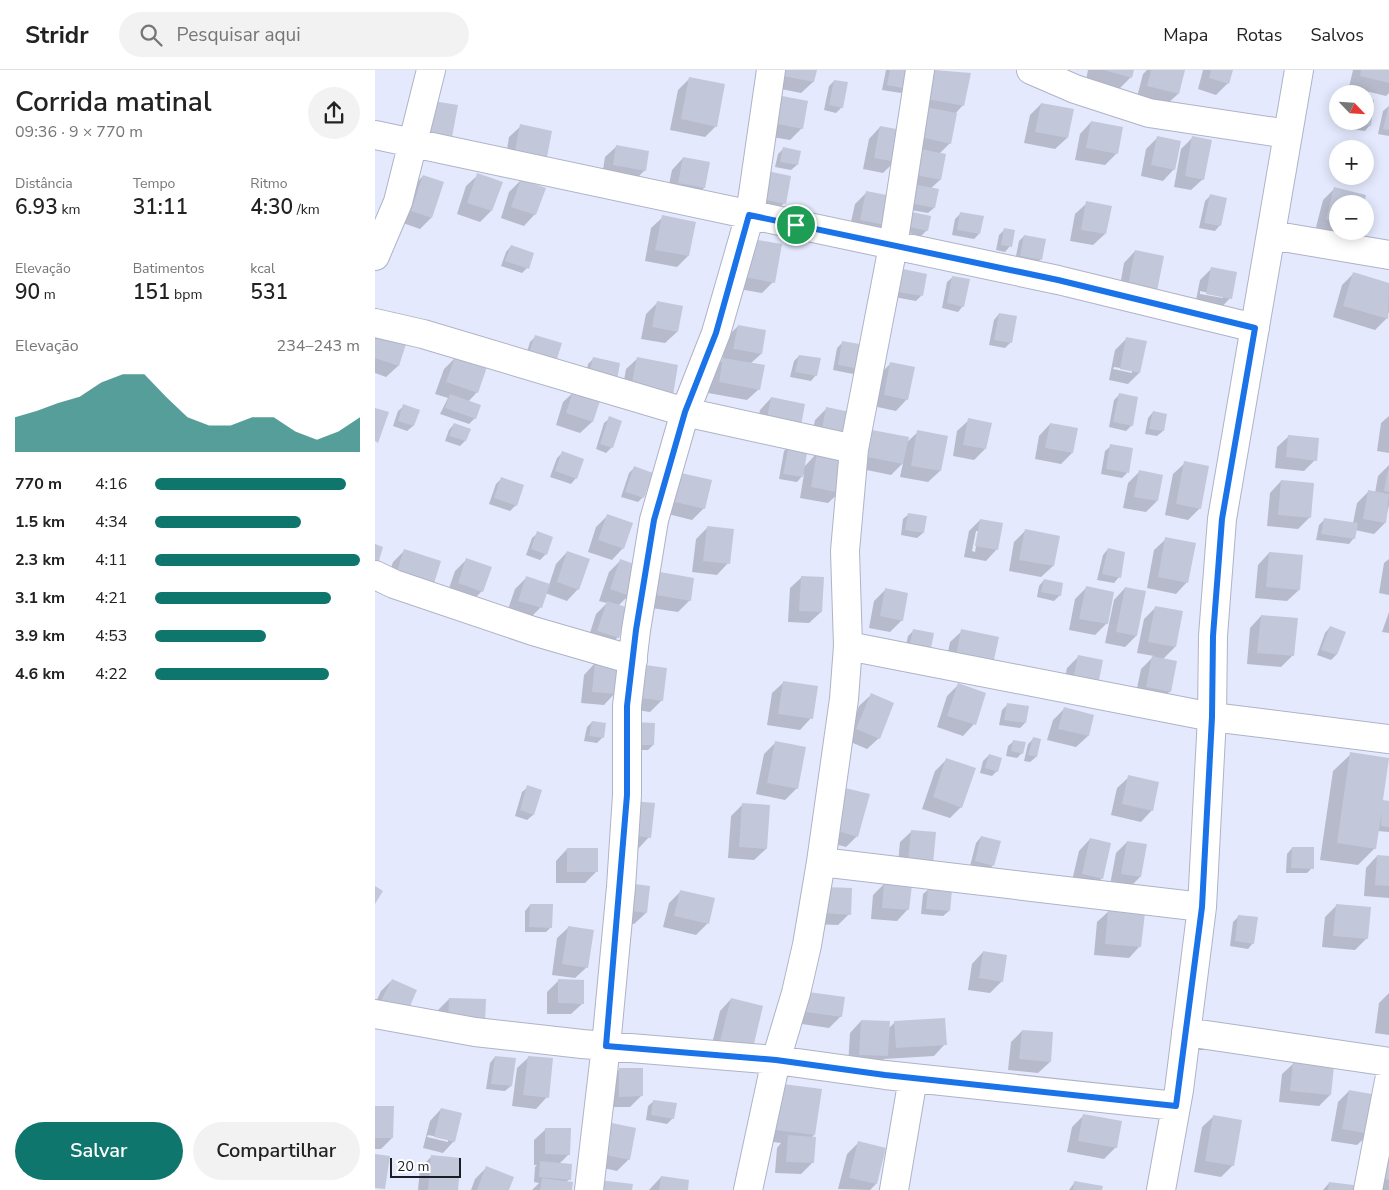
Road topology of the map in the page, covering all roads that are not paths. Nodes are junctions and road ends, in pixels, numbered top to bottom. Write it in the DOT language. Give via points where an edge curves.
graph roads {
  1 [pos="431,70"];
  2 [pos="771,70"];
  3 [pos="920,70"];
  4 [pos="1031,70"];
  5 [pos="1299,70"];
  6 [pos="1288,134"];
  7 [pos="375,135"];
  8 [pos="413,144"];
  9 [pos="749,215"];
  10 [pos="1271,235"];
  11 [pos="893,246"];
  12 [pos="1389,255"];
  13 [pos="375,256"];
  14 [pos="375,323"];
  15 [pos="1255,328"];
  16 [pos="685,412"];
  17 [pos="854,449"];
  18 [pos="375,574"];
  19 [pos="848,646"];
  20 [pos="633,660"];
  21 [pos="1212,717"];
  22 [pos="1389,739"];
  23 [pos="821,862"];
  24 [pos="1202,907"];
  25 [pos="375,1014"];
  26 [pos="1186,1032"];
  27 [pos="606,1046"];
  28 [pos="776,1060"];
  29 [pos="1389,1062"];
  30 [pos="913,1078"];
  31 [pos="1389,1081"];
  32 [pos="1176,1106"];
  33 [pos="589,1190"];
  34 [pos="748,1190"];
  35 [pos="894,1190"];
  36 [pos="1161,1190"];
  37 [pos="1368,1190"];
  1 -- 8 [label="street"];
  2 -- 9 [label="street"];
  3 -- 11 [label="street"];
  4 -- 6 [label="street" via="1075,89 1149,113"];
  5 -- 6 [label="street"];
  6 -- 10 [label="street"];
  7 -- 8 [label="street"];
  8 -- 9 [label="street"];
  8 -- 13 [label="street" via="398,202"];
  9 -- 11 [label="street"];
  9 -- 16 [label="street" via="716,333"];
  10 -- 12 [label="street"];
  10 -- 15 [label="street"];
  11 -- 15 [label="street" via="1058,280"];
  11 -- 17 [label="street"];
  14 -- 16 [label="street" via="423,334"];
  15 -- 21 [label="street" via="1222,519 1213,636"];
  16 -- 17 [label="street"];
  16 -- 20 [label="street" via="654,520"];
  17 -- 19 [label="street" via="845,551"];
  18 -- 20 [label="street" via="394,584 533,631"];
  19 -- 21 [label="street"];
  19 -- 23 [label="street" via="844,699"];
  20 -- 27 [label="street" via="627,706 627,795 621,887"];
  21 -- 22 [label="street"];
  21 -- 24 [label="street"];
  23 -- 24 [label="street"];
  23 -- 28 [label="street" via="796,993"];
  24 -- 26 [label="street"];
  25 -- 27 [label="street" via="475,1032"];
  26 -- 29 [label="street"];
  26 -- 32 [label="street"];
  27 -- 28 [label="street"];
  27 -- 33 [label="street"];
  28 -- 30 [label="street"];
  28 -- 34 [label="street"];
  30 -- 32 [label="street"];
  30 -- 35 [label="street"];
  31 -- 37 [label="street"];
  32 -- 36 [label="street"];
}
